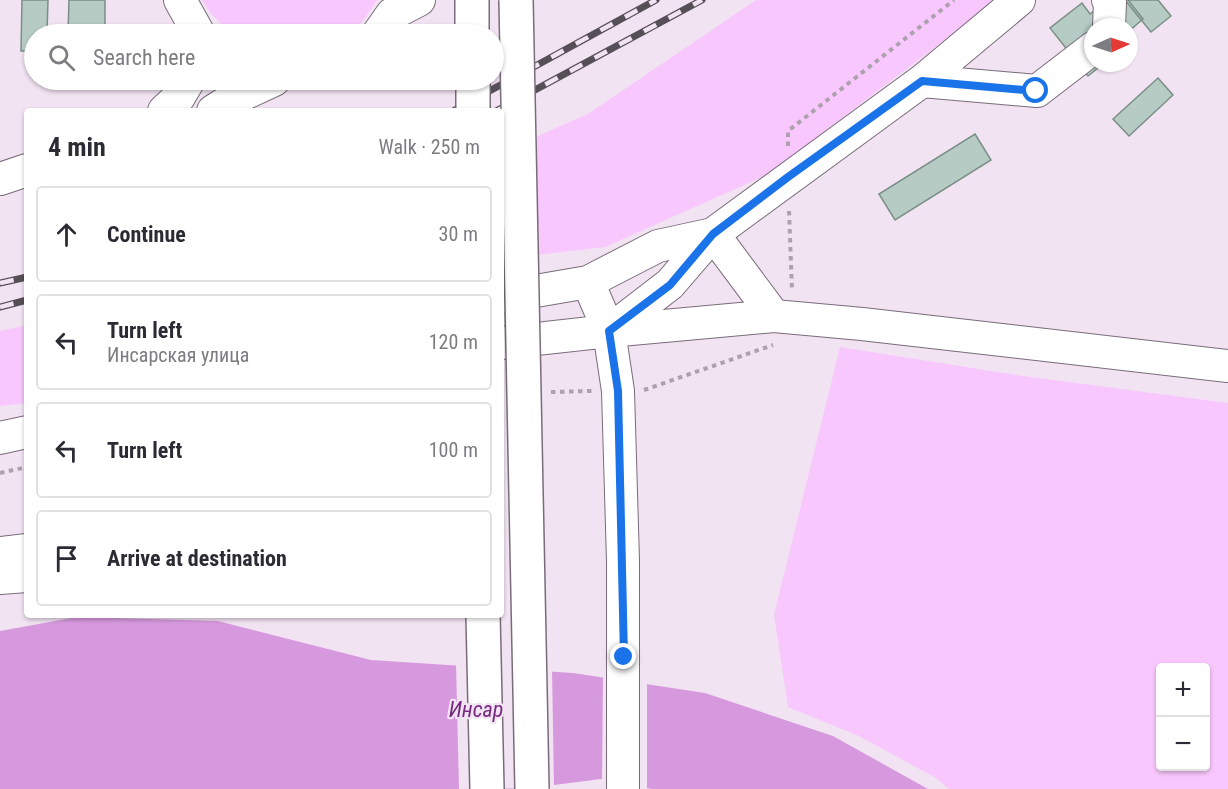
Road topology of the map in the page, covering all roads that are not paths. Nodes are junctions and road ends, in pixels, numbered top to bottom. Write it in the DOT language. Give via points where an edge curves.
graph roads {
  1 [pos="180,0"];
  2 [pos="472,0"];
  3 [pos="516,0"];
  4 [pos="1019,0"];
  5 [pos="1108,0"];
  6 [pos="1109,18"];
  7 [pos="193,24"];
  8 [pos="472,24"];
  9 [pos="1084,55"];
  10 [pos="922,81"];
  11 [pos="183,90"];
  12 [pos="253,90"];
  13 [pos="473,90"];
  14 [pos="167,108"];
  15 [pos="218,108"];
  16 [pos="473,108"];
  17 [pos="24,171"];
  18 [pos="0,179"];
  19 [pos="713,234"];
  20 [pos="588,282"];
  21 [pos="504,296"];
  22 [pos="774,316"];
  23 [pos="609,331"];
  24 [pos="504,343"];
  25 [pos="1228,366"];
  26 [pos="24,433"];
  27 [pos="0,438"];
  28 [pos="24,550"];
  29 [pos="0,553"];
  30 [pos="24,576"];
  31 [pos="0,578"];
  32 [pos="483,618"];
  33 [pos="487,789"];
  34 [pos="532,789"];
  35 [pos="623,789"];
  1 -- 7 [label="street"];
  2 -- 8 [label="main road"];
  3 -- 34 [label="main road, bridge"];
  4 -- 10 [label="street"];
  5 -- 6 [label="street"];
  9 -- 10 [label="street" via="1036,91"];
  10 -- 19 [label="street"];
  11 -- 14 [label="street"];
  12 -- 15 [label="street"];
  13 -- 16 [label="main road, bridge"];
  17 -- 18 [label="street"];
  19 -- 20 [label="street" via="658,246"];
  19 -- 22 [label="street"];
  19 -- 23 [label="street" via="670,285"];
  20 -- 21 [label="street"];
  20 -- 23 [label="street"];
  22 -- 23 [label="street"];
  22 -- 25 [label="street"];
  23 -- 24 [label="street"];
  23 -- 35 [label="street" via="618,391"];
  26 -- 27 [label="street"];
  28 -- 29 [label="street"];
  30 -- 31 [label="street"];
  32 -- 33 [label="main road"];
}
